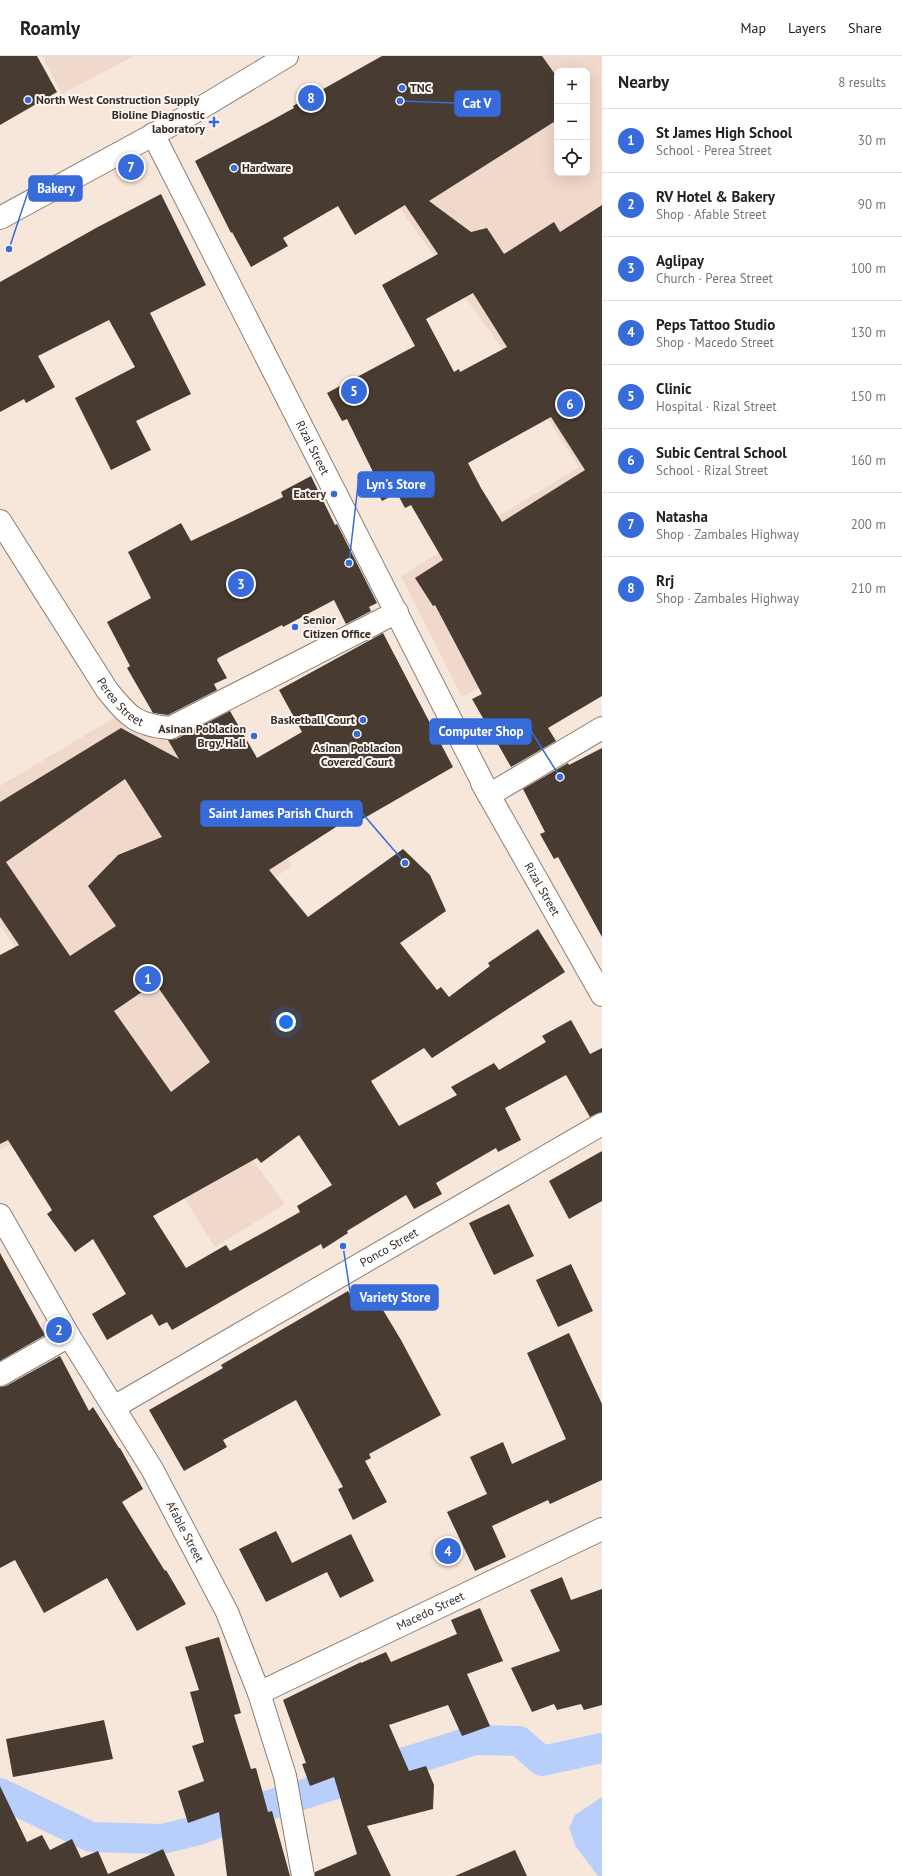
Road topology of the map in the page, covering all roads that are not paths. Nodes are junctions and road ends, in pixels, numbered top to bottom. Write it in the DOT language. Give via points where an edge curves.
graph roads {
  1 [pos="287,56"];
  2 [pos="153,134"];
  3 [pos="0,218"];
  4 [pos="0,521"];
  5 [pos="396,612"];
  6 [pos="602,728"];
  7 [pos="486,789"];
  8 [pos="602,995"];
  9 [pos="602,1124"];
  10 [pos="0,1215"];
  11 [pos="69,1336"];
  12 [pos="0,1376"];
  13 [pos="114,1407"];
  14 [pos="602,1529"];
  15 [pos="258,1693"];
  16 [pos="303,1876"];
  1 -- 2 [label="street"];
  2 -- 3 [label="street"];
  2 -- 5 [label="street, Rizal Street"];
  4 -- 5 [label="street, Perea Street" via="107,690 121,708 138,722 154,727 170,728"];
  5 -- 7 [label="street, Rizal Street"];
  6 -- 7 [label="street"];
  7 -- 8 [label="street, Rizal Street"];
  9 -- 13 [label="street, Ponco Street"];
  10 -- 11 [label="street, Afable Street"];
  11 -- 12 [label="street"];
  11 -- 13 [label="street, Afable Street"];
  13 -- 15 [label="street, Afable Street" via="167,1495 215,1587"];
  14 -- 15 [label="street, Macedo Street"];
  15 -- 16 [label="street, Afable Street" via="285,1776"];
}
